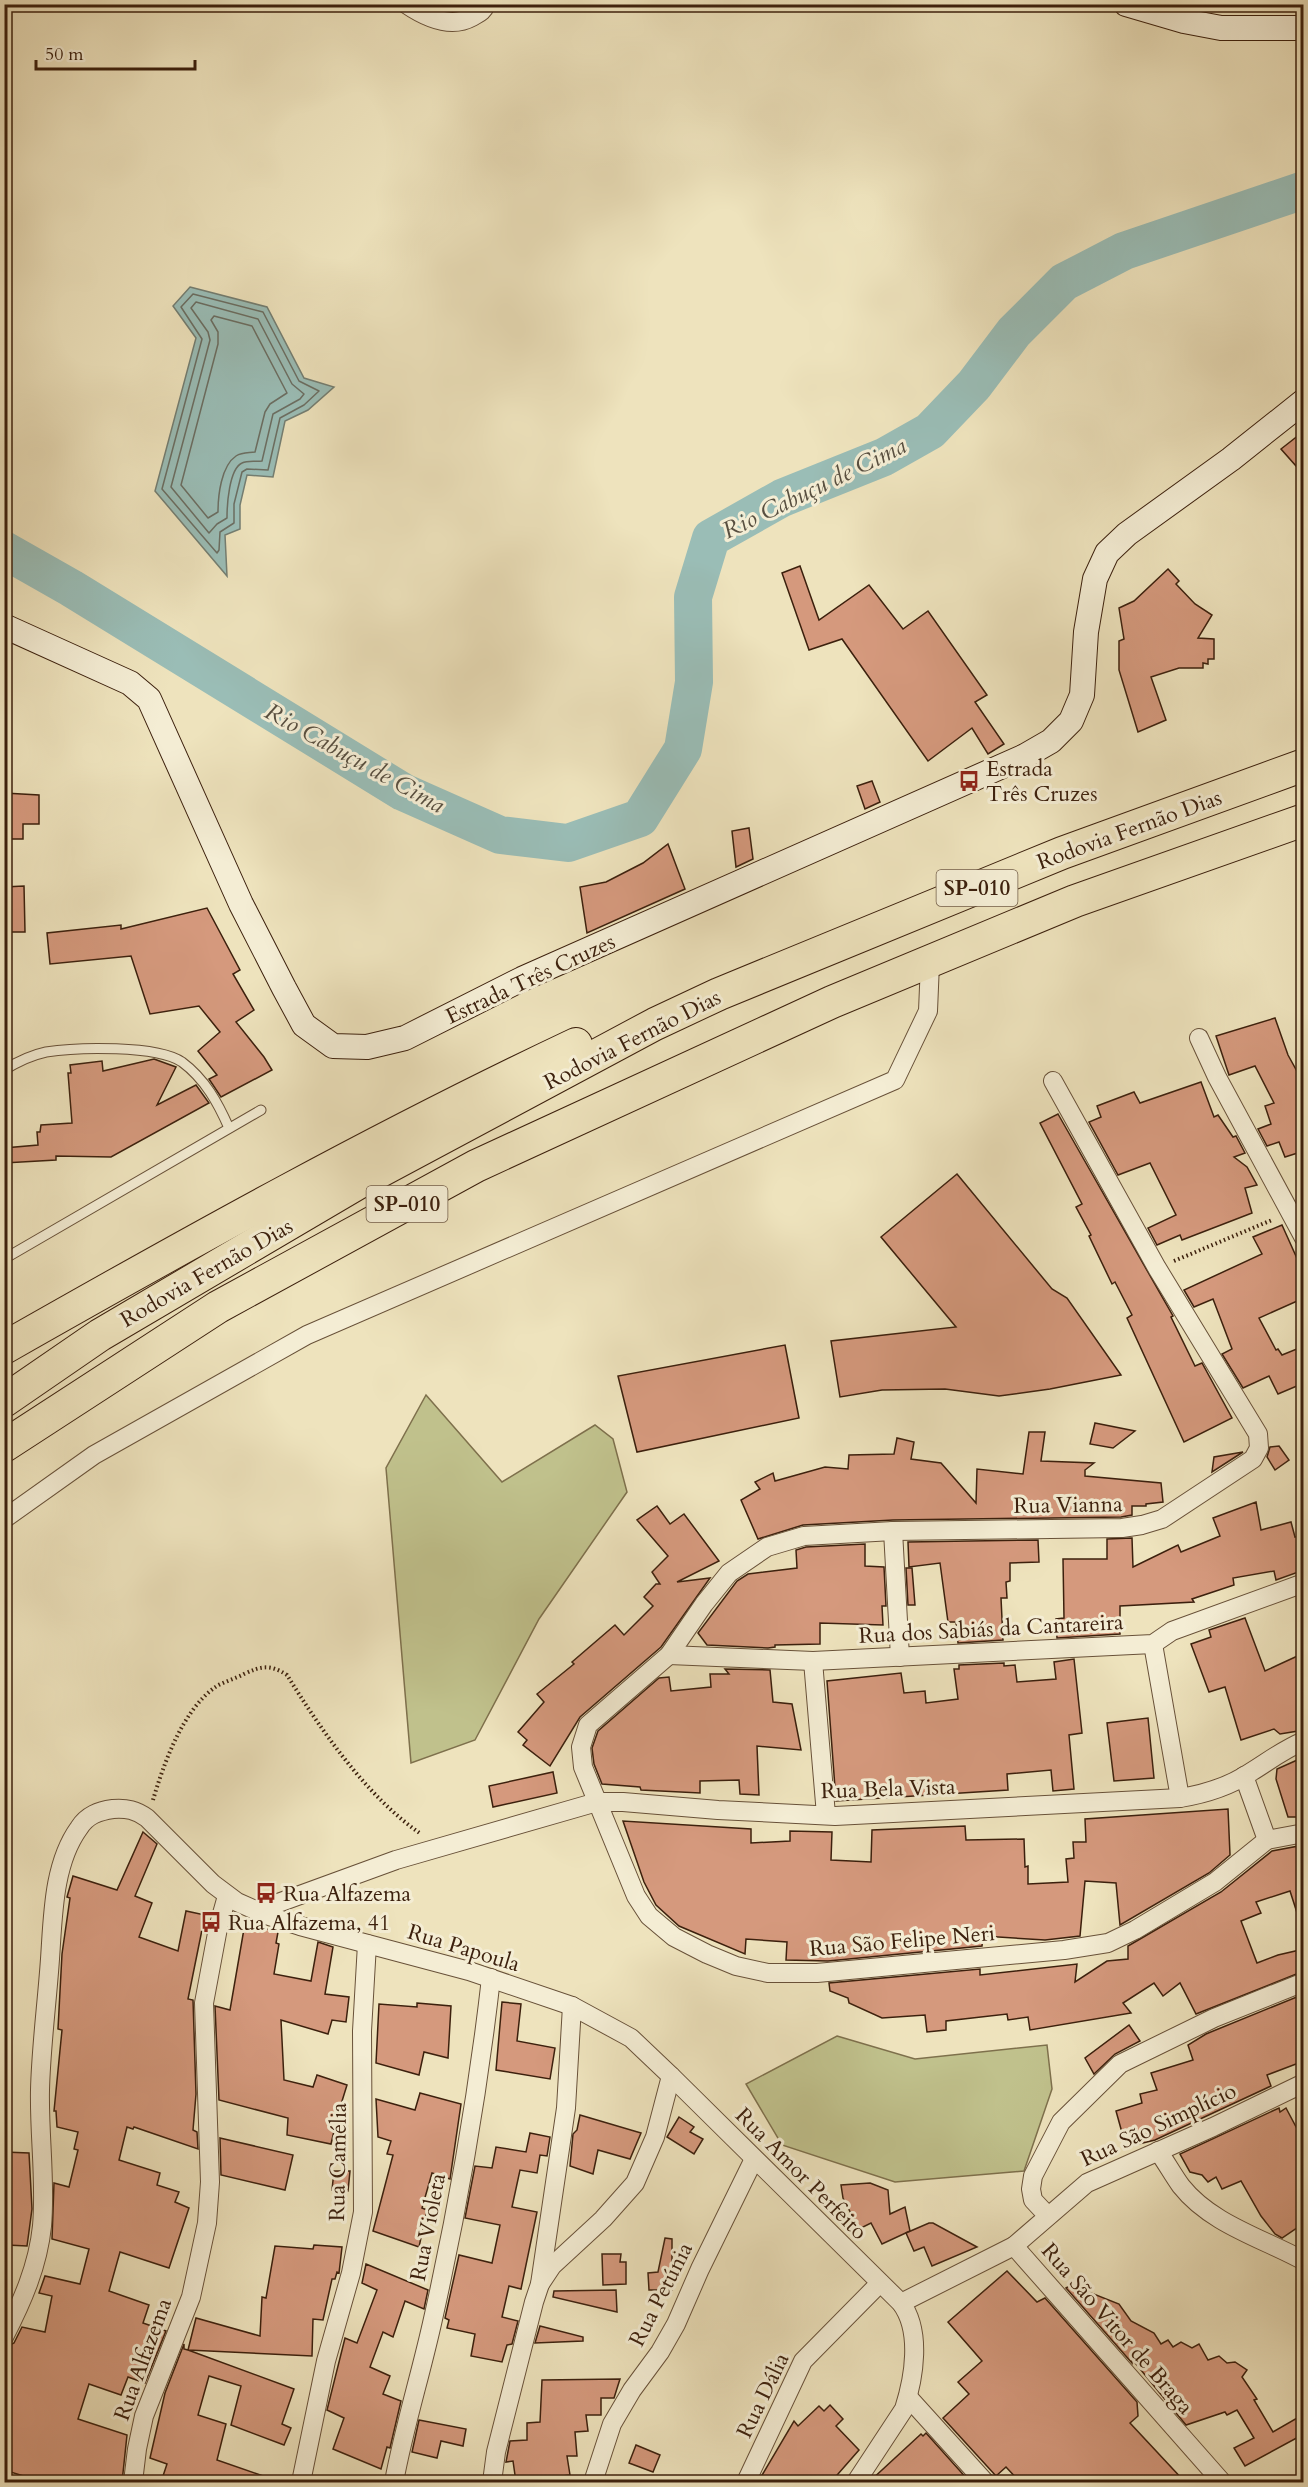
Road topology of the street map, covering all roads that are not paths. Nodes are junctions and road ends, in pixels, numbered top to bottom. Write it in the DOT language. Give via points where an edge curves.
graph roads {
  1 [pos="406,4"];
  2 [pos="486,4"];
  3 [pos="1126,4"];
  4 [pos="1304,28"];
  5 [pos="1304,401"];
  6 [pos="4,626"];
  7 [pos="1304,765"];
  8 [pos="1304,819"];
  9 [pos="930,963"];
  10 [pos="655,1024"];
  11 [pos="1199,1038"];
  12 [pos="4,1070"];
  13 [pos="1053,1081"];
  14 [pos="261,1110"];
  15 [pos="230,1128"];
  16 [pos="1304,1238"];
  17 [pos="4,1259"];
  18 [pos="236,1298"];
  19 [pos="4,1348"];
  20 [pos="4,1401"];
  21 [pos="4,1446"];
  22 [pos="4,1468"];
  23 [pos="4,1519"];
  24 [pos="893,1531"];
  25 [pos="1304,1582"];
  26 [pos="1153,1644"];
  27 [pos="669,1655"];
  28 [pos="900,1657"];
  29 [pos="813,1661"];
  30 [pos="1304,1741"];
  31 [pos="1244,1776"];
  32 [pos="1180,1798"];
  33 [pos="597,1802"];
  34 [pos="826,1815"];
  35 [pos="1304,1833"];
  36 [pos="1267,1840"];
  37 [pos="227,1896"];
  38 [pos="256,1911"];
  39 [pos="368,1944"];
  40 [pos="491,1978"];
  41 [pos="1304,1982"];
  42 [pos="572,2006"];
  43 [pos="671,2076"];
  44 [pos="1304,2083"];
  45 [pos="1158,2151"];
  46 [pos="754,2159"];
  47 [pos="1048,2216"];
  48 [pos="1014,2246"];
  49 [pos="1304,2260"];
  50 [pos="880,2283"];
  51 [pos="540,2284"];
  52 [pos="901,2303"];
  53 [pos="4,2337"];
  54 [pos="908,2397"];
  55 [pos="134,2482"];
  56 [pos="301,2482"];
  57 [pos="394,2482"];
  58 [pos="492,2482"];
  59 [pos="593,2482"];
  60 [pos="746,2482"];
  61 [pos="856,2482"];
  62 [pos="985,2482"];
  63 [pos="1222,2482"];
  1 -- 2 [label="street" via="442,21 463,22 483,11"];
  3 -- 4 [label="main road" via="1221,28"];
  5 -- 6 [label="main road, Estrada Três Cruzes" via="1107,553 1095,579 1086,632 1082,695 1071,721 1051,741 1025,756 522,979 405,1038 367,1047 333,1046 304,1025 241,904 149,699 130,683"];
  7 -- 10 [label="highway, Rodovia Fernão Dias / SP-010" via="1062,853"];
  8 -- 9 [label="highway, Rodovia Fernão Dias / SP-010" via="1076,901"];
  9 -- 18 [label="highway, Rodovia Fernão Dias / SP-010" via="822,1007 476,1166"];
  9 -- 23 [label="street" via="928,1011 894,1080 307,1335 94,1455"];
  10 -- 19 [label="highway" via="588,1038 463,1098 165,1256"];
  10 -- 20 [label="highway, Rodovia Fernão Dias / SP-010" via="348,1189 99,1335"];
  11 -- 16 [label="street"];
  12 -- 15 [label="lane" via="46,1052 125,1049 160,1054 180,1061 196,1073 216,1098"];
  13 -- 24 [label="street, Rua Vianna" via="1157,1268 1258,1434 1259,1448 1253,1459 1162,1519 1142,1525"];
  14 -- 15 [label="lane"];
  15 -- 17 [label="lane"];
  18 -- 21 [label="highway, Rodovia Fernão Dias / SP-010"];
  18 -- 22 [label="highway"];
  24 -- 27 [label="street, Rua Vianna" via="804,1536 767,1547 729,1573"];
  24 -- 28 [label="street"];
  25 -- 26 [label="street, Rua dos Sabiás da Cantareira" via="1172,1631"];
  26 -- 28 [label="street, Rua dos Sabiás da Cantareira"];
  26 -- 32 [label="street"];
  27 -- 29 [label="street, Rua dos Sabiás da Cantareira"];
  27 -- 33 [label="street, Rua Vianna" via="588,1725 581,1747 582,1767"];
  28 -- 29 [label="street, Rua dos Sabiás da Cantareira"];
  29 -- 34 [label="street"];
  30 -- 31 [label="street, Rua Bela Vista"];
  31 -- 32 [label="street, Rua Bela Vista" via="1205,1794"];
  31 -- 36 [label="street"];
  32 -- 34 [label="street, Rua Bela Vista"];
  33 -- 34 [label="street, Rua Bela Vista"];
  33 -- 36 [label="street, Rua São Felipe Neri" via="636,1896 649,1916 674,1937 707,1954 768,1973 817,1972 1108,1943 1215,1882"];
  33 -- 38 [label="street" via="396,1860"];
  35 -- 36 [label="street, Rua São Felipe Neri"];
  37 -- 38 [label="street, Rua Papoula"];
  37 -- 53 [label="street, Rua Papoula" via="139,1812 123,1808 96,1813 79,1827 71,1842 55,1898 40,2088 42,2227 27,2290"];
  37 -- 55 [label="street, Rua Alfazema" via="204,2003 210,2181 207,2223 191,2297 144,2416"];
  38 -- 39 [label="street, Rua Papoula"];
  39 -- 40 [label="street, Rua Papoula"];
  39 -- 56 [label="street, Rua Camélia" via="362,2031 363,2212"];
  40 -- 42 [label="street, Rua Papoula"];
  40 -- 57 [label="street, Rua Violeta" via="483,2052 454,2221"];
  41 -- 47 [label="street" via="1214,2018 1120,2064 1061,2122 1033,2176 1034,2200"];
  42 -- 43 [label="street, Rua Papoula" via="631,2038"];
  42 -- 51 [label="street" via="567,2108"];
  43 -- 46 [label="street, Rua Amor Perfeito"];
  43 -- 51 [label="street" via="655,2137 635,2183 552,2266"];
  44 -- 45 [label="street, Rua São Simplício"];
  45 -- 47 [label="street, Rua São Simplício" via="1087,2182"];
  45 -- 49 [label="street" via="1182,2187 1206,2210"];
  46 -- 50 [label="street, Rua Amor Perfeito"];
  46 -- 59 [label="street, Rua Petúnia" via="676,2324 612,2424"];
  47 -- 48 [label="street, Rua São Simplício"];
  48 -- 52 [label="street, Rua São Vitor de Braga"];
  48 -- 63 [label="street, Rua São Vitor de Braga"];
  50 -- 52 [label="street, Rua Amor Perfeito"];
  50 -- 60 [label="street, Rua Dália" via="803,2361"];
  51 -- 58 [label="street" via="496,2452"];
  52 -- 54 [label="street" via="908,2312 914,2355"];
  54 -- 61 [label="street"];
  54 -- 62 [label="street"];
}
